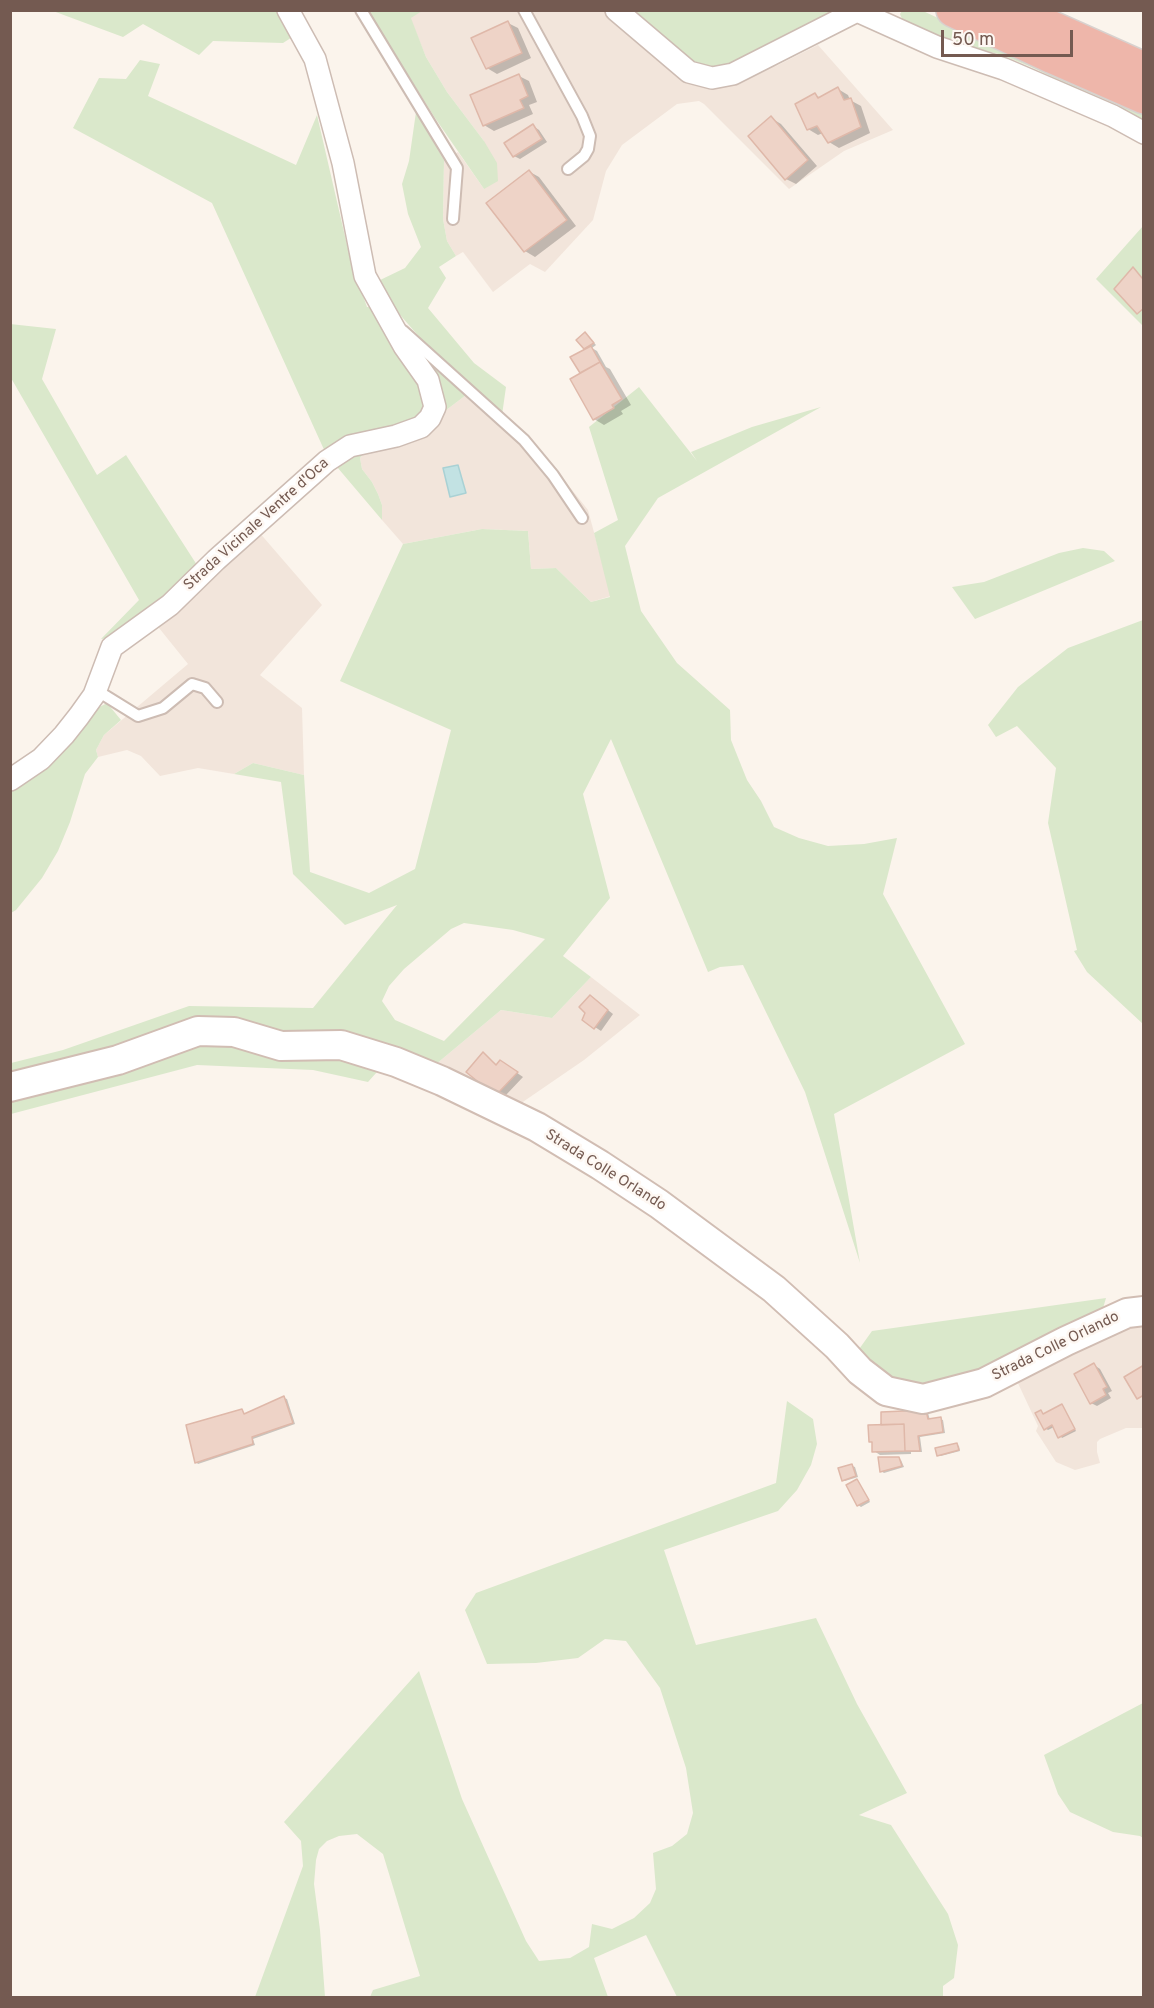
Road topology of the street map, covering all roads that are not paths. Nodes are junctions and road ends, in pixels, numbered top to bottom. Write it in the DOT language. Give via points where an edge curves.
graph roads {
  1 [pos="288,10"];
  2 [pos="361,10"];
  3 [pos="524,10"];
  4 [pos="616,10"];
  5 [pos="953,10"];
  6 [pos="1012,10"];
  7 [pos="858,11"];
  8 [pos="1143,69"];
  9 [pos="1143,97"];
  10 [pos="1143,133"];
  11 [pos="567,169"];
  12 [pos="453,219"];
  13 [pos="388,316"];
  14 [pos="582,518"];
  15 [pos="96,690"];
  16 [pos="217,702"];
  17 [pos="10,780"];
  18 [pos="10,1087"];
  19 [pos="1143,1311"];
  1 -- 13 [label="street, Strada Vicinale Ventre d'Oca" via="315,58 343,163 365,276"];
  2 -- 12 [label="lane" via="457,168"];
  3 -- 11 [label="lane" via="590,136 584,156"];
  4 -- 7 [label="street" via="689,72 712,78 734,74"];
  5 -- 9 [label="highway"];
  6 -- 8 [label="highway"];
  7 -- 10 [label="street" via="937,47 1004,69"];
  13 -- 14 [label="lane" via="524,440"];
  13 -- 15 [label="street, Strada Vicinale Ventre d'Oca" via="428,380 435,407 430,418 421,427 396,436 350,446 327,461 170,605 112,648"];
  15 -- 16 [label="lane" via="138,716 163,708 192,684 205,688"];
  15 -- 17 [label="street, Strada Vicinale Ventre d'Oca" via="64,735 41,759"];
  18 -- 19 [label="street, Strada Colle Orlando" via="118,1060 198,1030 234,1032 281,1046 341,1045 396,1062 537,1127 600,1165 774,1289 886,1391 923,1400 984,1383 1066,1341 1127,1314"];
}
